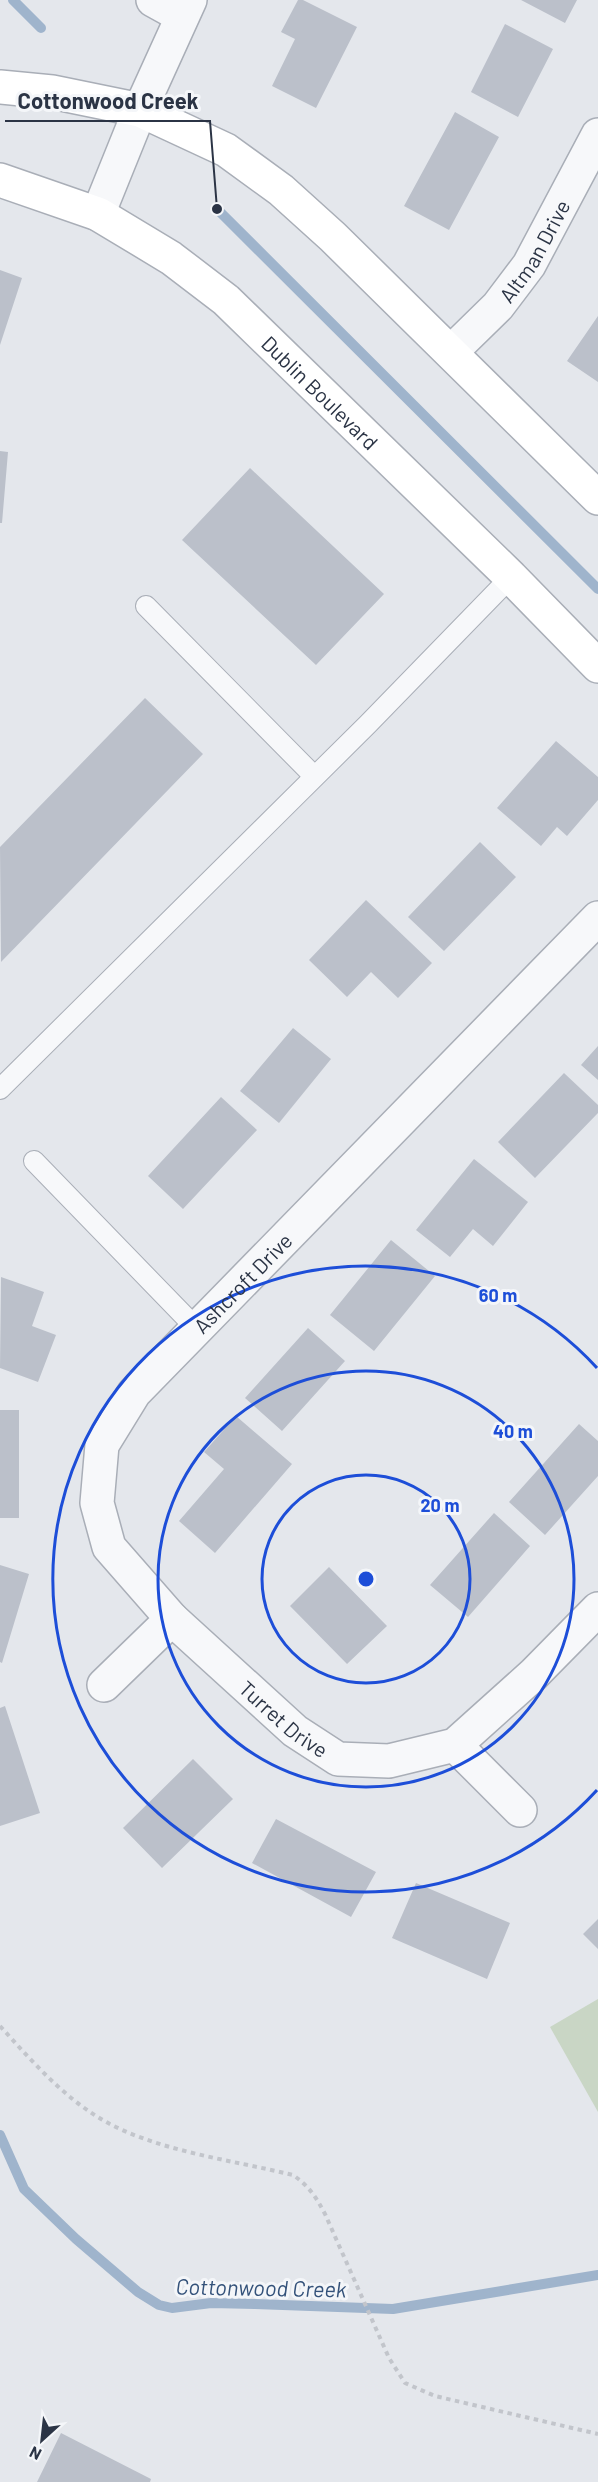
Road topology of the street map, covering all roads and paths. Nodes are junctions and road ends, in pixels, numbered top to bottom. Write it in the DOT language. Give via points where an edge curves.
graph roads {
  1 [pos="153,0"];
  2 [pos="186,8"];
  3 [pos="0,87"];
  4 [pos="140,110"];
  5 [pos="598,135"];
  6 [pos="0,180"];
  7 [pos="98,214"];
  8 [pos="451,352"];
  9 [pos="598,498"];
  10 [pos="511,577"];
  11 [pos="146,606"];
  12 [pos="598,666"];
  13 [pos="314,776"];
  14 [pos="598,918"];
  15 [pos="0,1089"];
  16 [pos="34,1161"];
  17 [pos="197,1329"];
  18 [pos="598,1609"];
  19 [pos="172,1619"];
  20 [pos="104,1685"];
  21 [pos="455,1745"];
  22 [pos="520,1810"];
  23 [pos="0,2026"];
  24 [pos="598,2433"];
  1 -- 2 [label="street"];
  2 -- 4 [label="street"];
  3 -- 4 [label="main road" via="52,92"];
  4 -- 7 [label="street"];
  4 -- 8 [label="main road" via="226,150 281,190"];
  5 -- 8 [label="street, Altman Drive" via="530,265 498,306"];
  6 -- 7 [label="main road, Dublin Boulevard"];
  7 -- 10 [label="main road, Dublin Boulevard" via="171,258 226,300"];
  8 -- 9 [label="main road"];
  10 -- 12 [label="main road, Dublin Boulevard"];
  10 -- 13 [label="lane"];
  11 -- 13 [label="lane"];
  13 -- 15 [label="lane"];
  14 -- 17 [label="street, Ashcroft Drive"];
  16 -- 17 [label="lane"];
  17 -- 19 [label="street, Ashcroft Drive" via="134,1393 102,1445 99,1468 97,1503 109,1547"];
  18 -- 21 [label="street, Turret Drive"];
  19 -- 20 [label="street"];
  19 -- 21 [label="street, Turret Drive" via="295,1731 338,1759 389,1761"];
  21 -- 22 [label="street"];
  23 -- 24 [label="path" via="53,2082 102,2120 174,2147 293,2175 313,2191 389,2358 405,2384 435,2396"];
}
